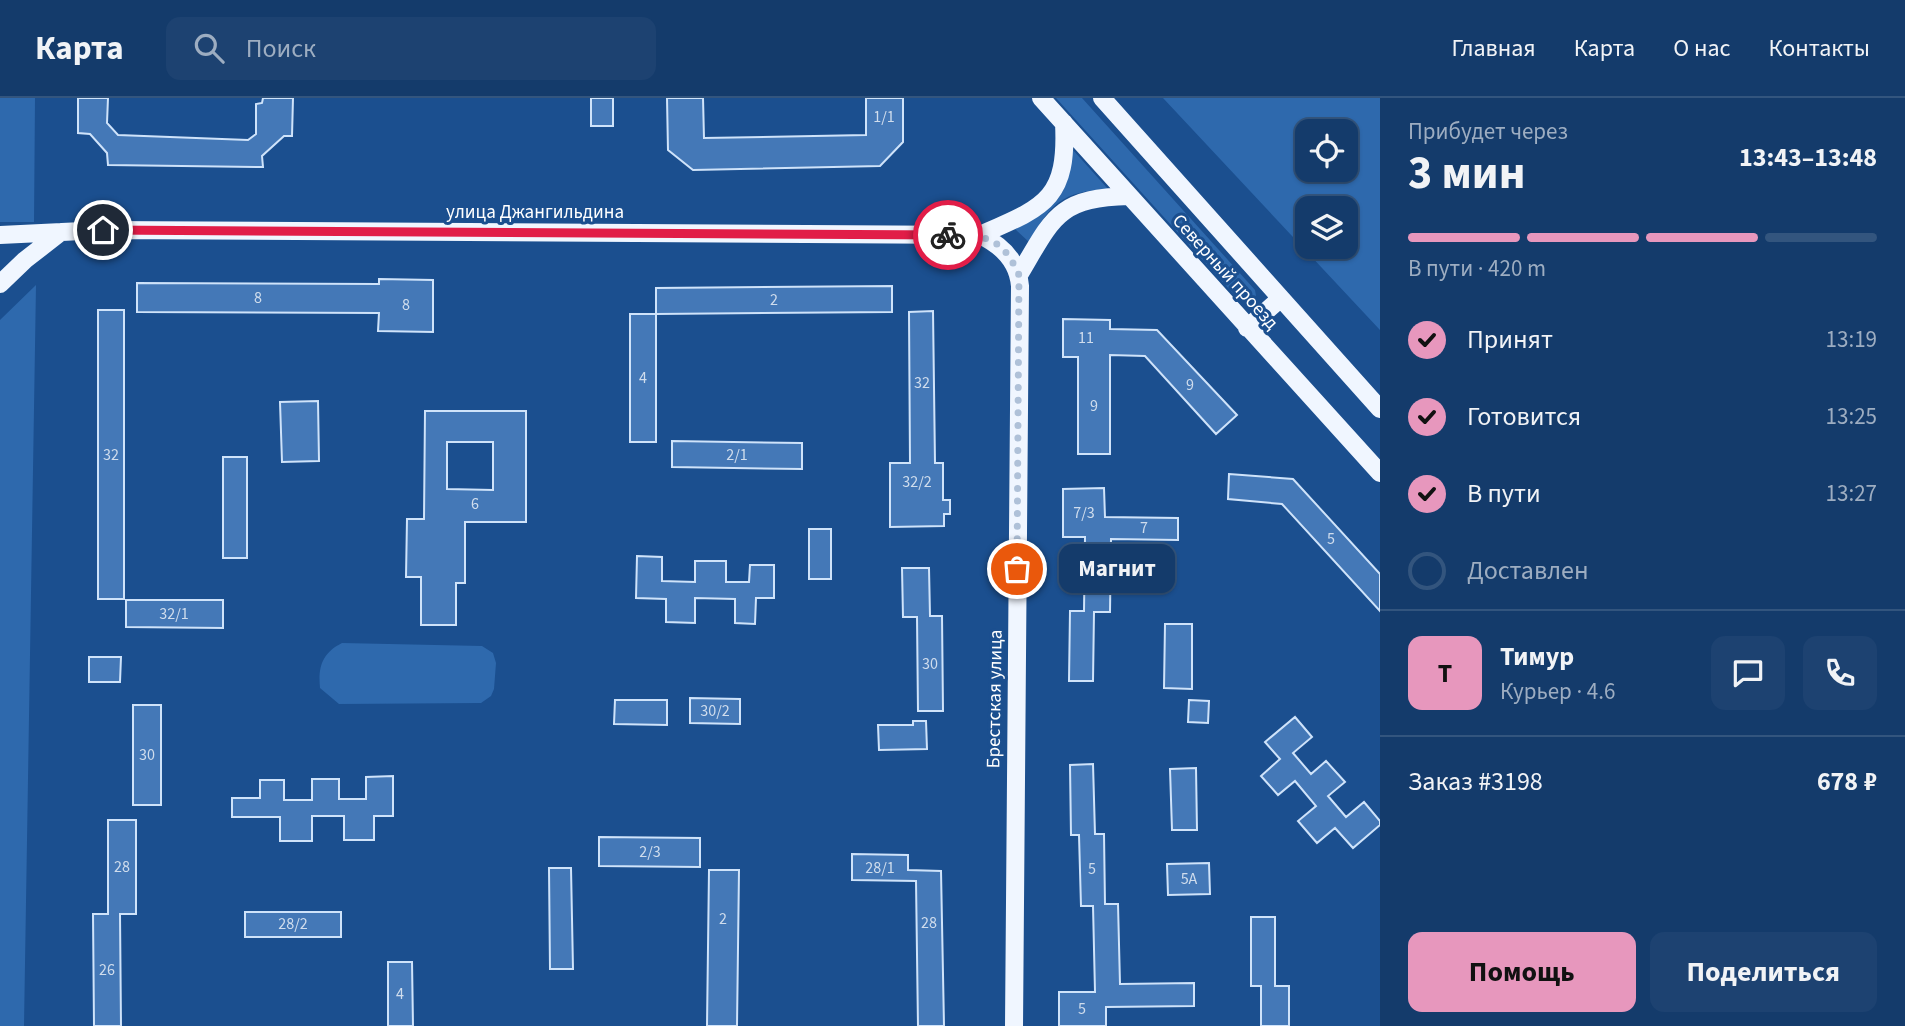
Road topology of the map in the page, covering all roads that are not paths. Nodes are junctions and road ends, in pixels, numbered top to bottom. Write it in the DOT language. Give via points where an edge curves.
graph roads {
  1 [pos="1041,98"];
  2 [pos="1102,98"];
  3 [pos="1064,123"];
  4 [pos="1129,196"];
  5 [pos="61,232"];
  6 [pos="0,235"];
  7 [pos="980,235"];
  8 [pos="1019,275"];
  9 [pos="0,284"];
  10 [pos="1280,299"];
  11 [pos="1248,328"];
  12 [pos="1380,409"];
  13 [pos="1380,473"];
  14 [pos="1014,1026"];
  1 -- 3 [label="main road, Северный проезд"];
  2 -- 10 [label="main road, Северный проезд"];
  3 -- 4 [label="main road, Северный проезд"];
  3 -- 7 [label="main road" via="1061,172 1045,202"];
  4 -- 8 [label="main road" via="1080,202 1063,210"];
  4 -- 11 [label="main road, Северный проезд"];
  5 -- 6 [label="main road, улица Джангильдина"];
  5 -- 7 [label="main road, улица Джангильдина"];
  5 -- 9 [label="main road"];
  7 -- 8 [label="main road" via="1005,251"];
  8 -- 14 [label="main road, Брестская улица"];
  10 -- 11 [label="main road"];
  10 -- 12 [label="main road, Северный проезд"];
  11 -- 13 [label="main road, Северный проезд"];
}
